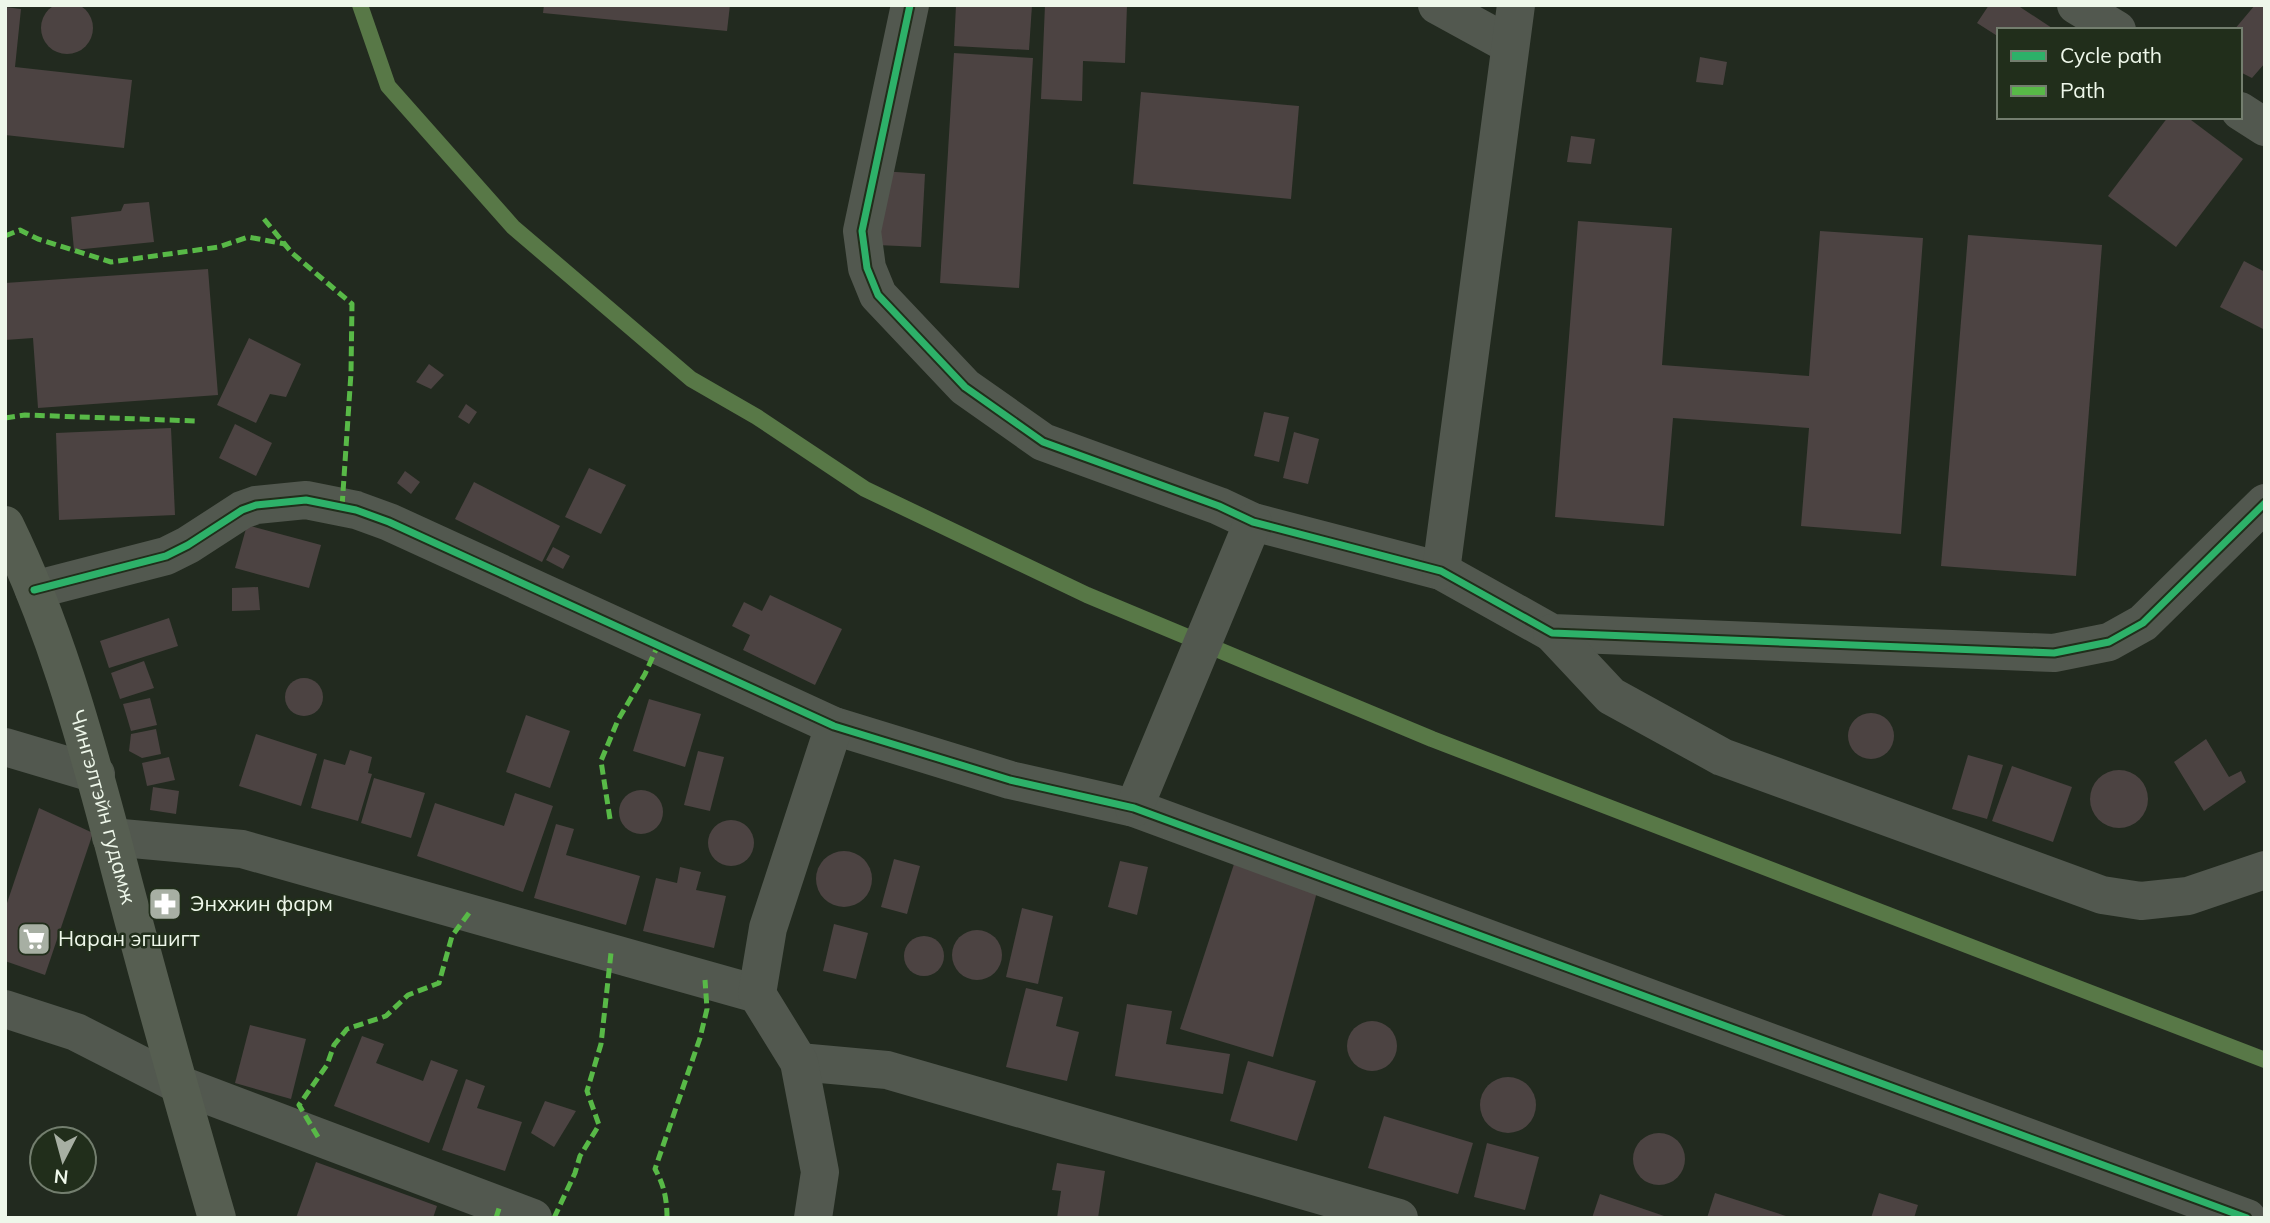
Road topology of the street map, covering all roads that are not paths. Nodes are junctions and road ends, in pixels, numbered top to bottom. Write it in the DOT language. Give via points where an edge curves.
graph roads {
  1 [pos="910,5"];
  2 [pos="1437,5"];
  3 [pos="1516,5"];
  4 [pos="2076,5"];
  5 [pos="2113,28"];
  6 [pos="1510,45"];
  7 [pos="2242,112"];
  8 [pos="2265,127"];
  9 [pos="2265,503"];
  10 [pos="1253,522"];
  11 [pos="5,525"];
  12 [pos="1441,571"];
  13 [pos="34,590"];
  14 [pos="1552,633"];
  15 [pos="834,726"];
  16 [pos="5,747"];
  17 [pos="96,775"];
  18 [pos="1133,808"];
  19 [pos="111,837"];
  20 [pos="2265,870"];
  21 [pos="757,994"];
  22 [pos="5,1009"];
  23 [pos="799,1062"];
  24 [pos="178,1084"];
  25 [pos="217,1218"];
  26 [pos="534,1218"];
  27 [pos="813,1218"];
  28 [pos="1399,1218"];
  29 [pos="2247,1218"];
  1 -- 10 [label="street" via="862,232 867,268 878,295 965,387 1043,442"];
  2 -- 6 [label="street"];
  3 -- 6 [label="street"];
  4 -- 5 [label="street"];
  6 -- 12 [label="street"];
  7 -- 8 [label="street"];
  9 -- 14 [label="street" via="2143,623 2109,642 2054,653"];
  10 -- 12 [label="street"];
  10 -- 18 [label="street"];
  11 -- 13 [label="main road, Чингэлтэйн гудамж"];
  12 -- 14 [label="street"];
  13 -- 15 [label="street" via="166,556 256,505 306,500 389,522"];
  13 -- 17 [label="main road, Чингэлтэйн гудамж"];
  14 -- 20 [label="street" via="1611,696 1722,757 2102,895 2141,901 2188,896"];
  15 -- 18 [label="street" via="1010,780"];
  15 -- 21 [label="street" via="768,928"];
  16 -- 17 [label="street"];
  17 -- 19 [label="main road, Чингэлтэйн гудамж"];
  18 -- 29 [label="street"];
  19 -- 21 [label="street" via="242,849"];
  19 -- 24 [label="main road, Чингэлтэйн гудамж"];
  21 -- 23 [label="street"];
  22 -- 24 [label="street" via="76,1032"];
  23 -- 27 [label="street" via="820,1172"];
  23 -- 28 [label="street" via="887,1070"];
  24 -- 25 [label="main road, Чингэлтэйн гудамж"];
  24 -- 26 [label="street"];
}
